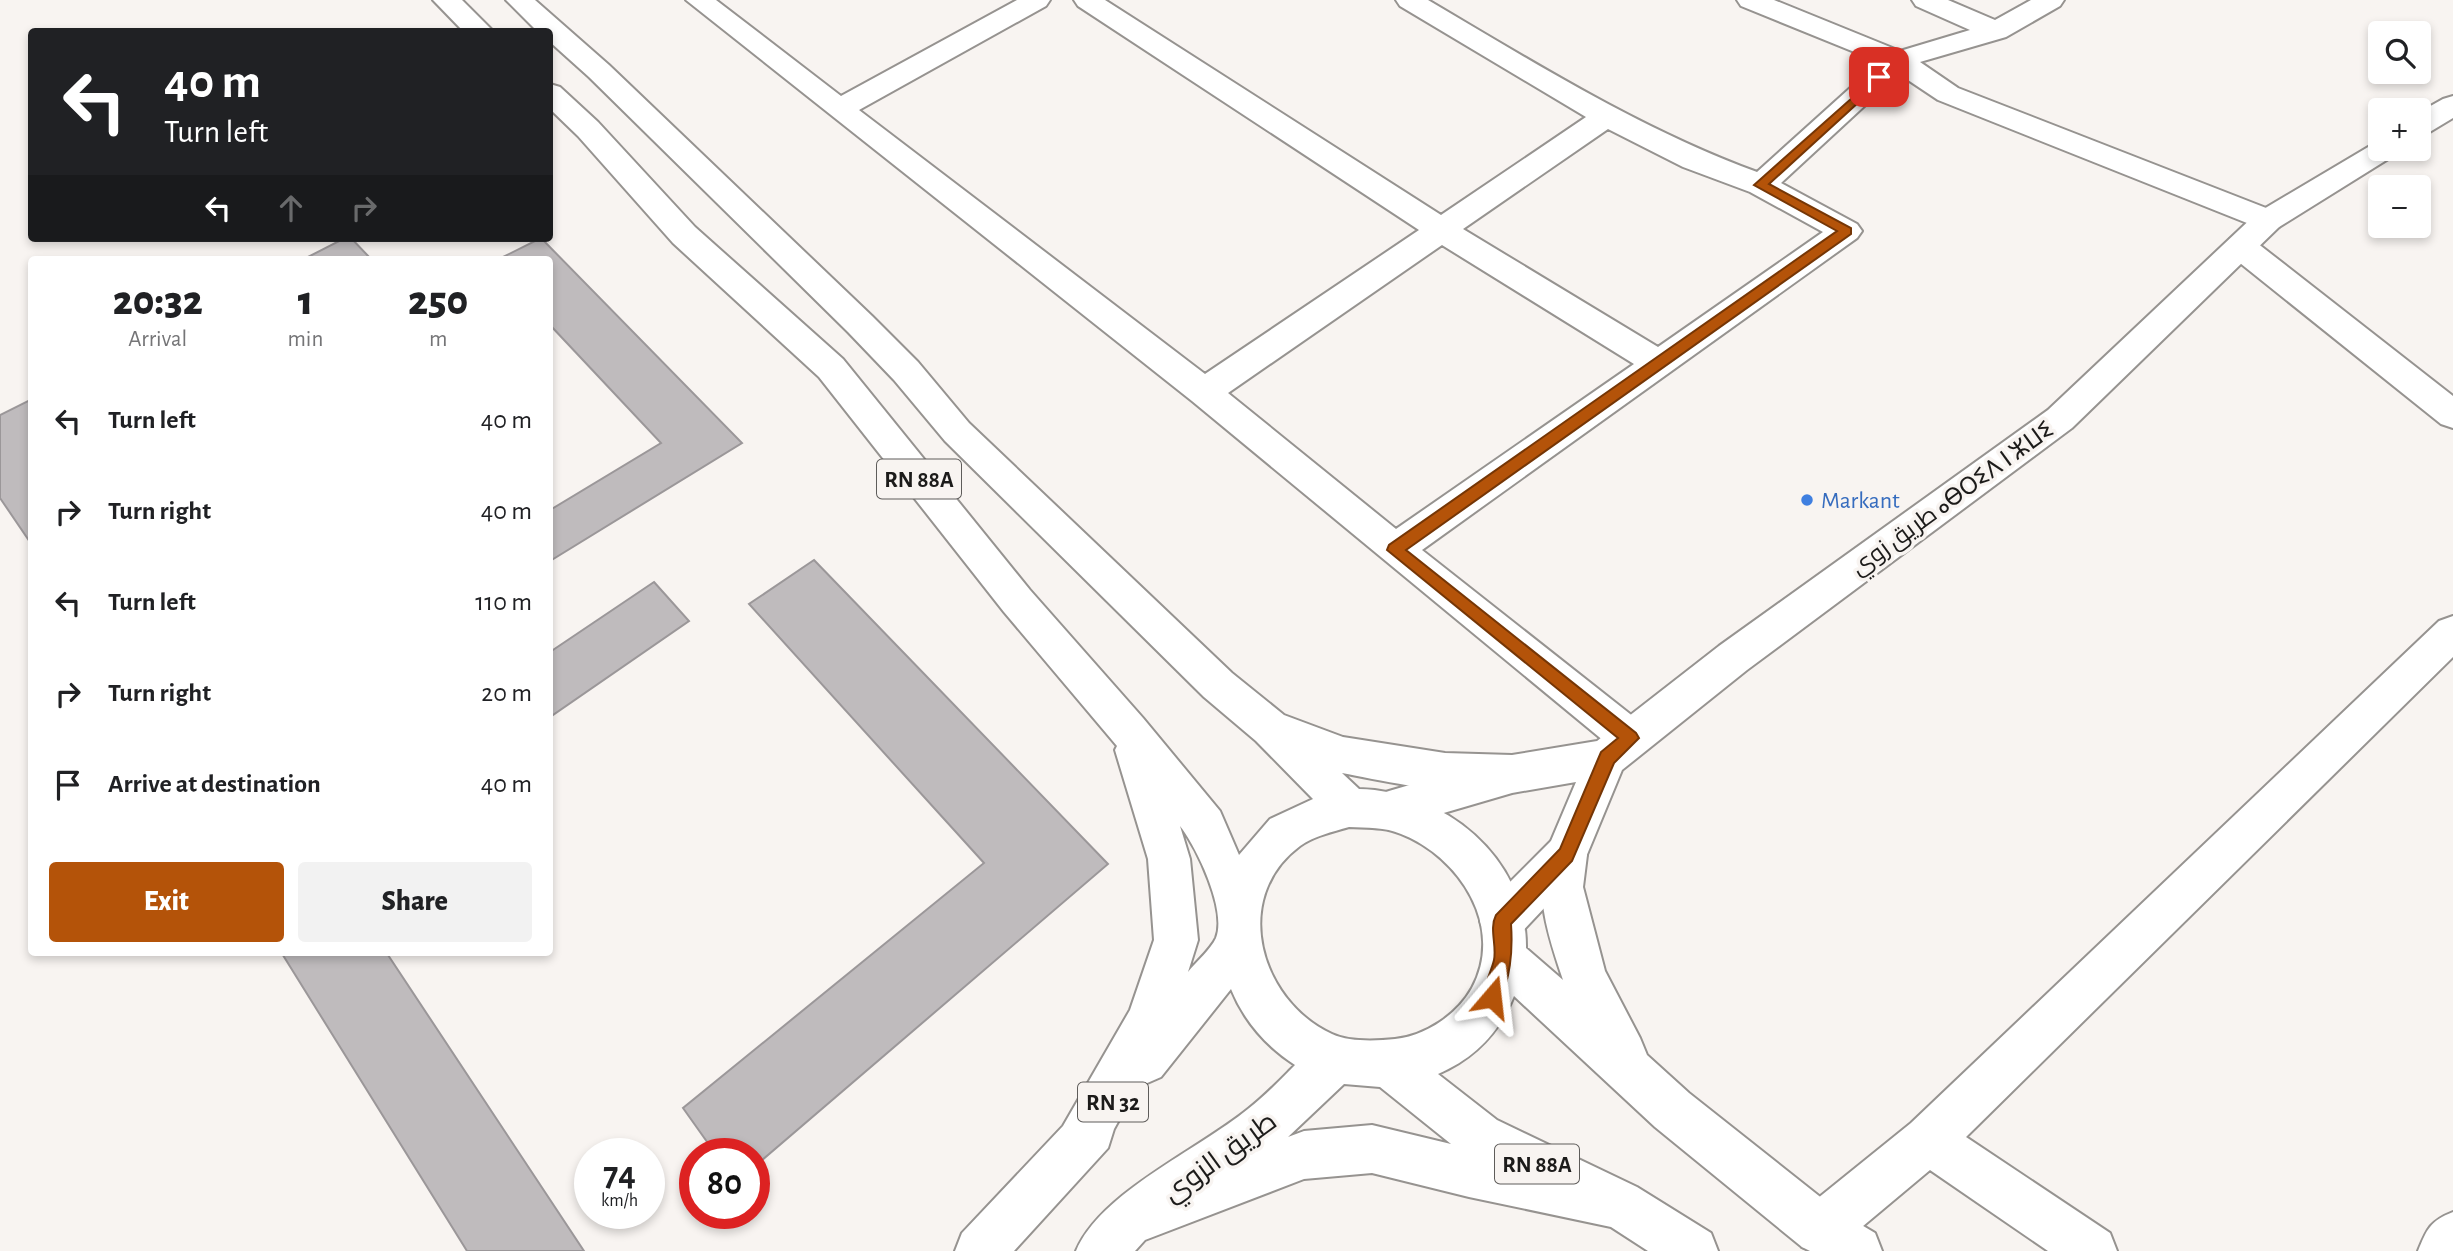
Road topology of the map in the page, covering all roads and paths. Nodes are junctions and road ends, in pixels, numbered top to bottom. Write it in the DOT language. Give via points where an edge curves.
graph roads {
  1 [pos="446,0"];
  2 [pos="519,0"];
  3 [pos="699,0"];
  4 [pos="1037,0"];
  5 [pos="1087,0"];
  6 [pos="1409,0"];
  7 [pos="1750,0"];
  8 [pos="1925,0"];
  9 [pos="2051,0"];
  10 [pos="477,28"];
  11 [pos="551,28"];
  12 [pos="553,30"];
  13 [pos="1996,31"];
  14 [pos="1898,60"];
  15 [pos="553,96"];
  16 [pos="2453,105"];
  17 [pos="839,109"];
  18 [pos="1606,117"];
  19 [pos="2431,119"];
  20 [pos="2368,158"];
  21 [pos="1761,185"];
  22 [pos="2268,220"];
  23 [pos="1441,230"];
  24 [pos="2241,247"];
  25 [pos="1657,362"];
  26 [pos="1204,391"];
  27 [pos="2453,415"];
  28 [pos="1395,550"];
  29 [pos="2453,632"];
  30 [pos="1270,728"];
  31 [pos="1129,731"];
  32 [pos="1619,748"];
  33 [pos="1512,775"];
  34 [pos="1369,809"];
  35 [pos="1566,855"];
  36 [pos="1238,925"];
  37 [pos="1503,939"];
  38 [pos="1336,1059"];
  39 [pos="1390,1065"];
  40 [pos="1633,1072"];
  41 [pos="1928,1140"];
  42 [pos="1076,1150"];
  43 [pos="1619,1204"];
  44 [pos="1114,1237"];
  45 [pos="2453,1237"];
  46 [pos="1838,1240"];
  47 [pos="980,1251"];
  48 [pos="1693,1251"];
  49 [pos="2092,1251"];
  50 [pos="2443,1251"];
  1 -- 10 [label="main road"];
  2 -- 11 [label="main road"];
  3 -- 17 [label="main road"];
  4 -- 17 [label="main road"];
  5 -- 23 [label="main road"];
  6 -- 18 [label="main road"];
  7 -- 14 [label="main road"];
  8 -- 13 [label="main road"];
  9 -- 13 [label="main road"];
  12 -- 30 [label="main road" via="860,324 957,432 1038,511 1218,685"];
  13 -- 14 [label="main road"];
  14 -- 21 [label="main road"];
  14 -- 22 [label="main road" via="1948,94"];
  15 -- 31 [label="main road, RN 88A" via="684,235 831,368 1017,601"];
  16 -- 19 [label="main road"];
  17 -- 26 [label="main road"];
  18 -- 21 [label="main road" via="1694,160"];
  18 -- 23 [label="main road"];
  20 -- 22 [label="main road, طريق زوي ⴰⴱⵔⵉⴷ ⵏ ⵣⵡⵉ"];
  21 -- 25 [label="main road" via="1846,231"];
  22 -- 24 [label="main road, طريق زوي ⴰⴱⵔⵉⴷ ⵏ ⵣⵡⵉ"];
  23 -- 25 [label="main road"];
  23 -- 26 [label="main road"];
  24 -- 27 [label="main road"];
  24 -- 32 [label="main road, طريق زوي ⴰⴱⵔⵉⴷ ⵏ ⵣⵡⵉ" via="2060,419 1733,658"];
  25 -- 28 [label="main road"];
  26 -- 28 [label="main road"];
  28 -- 32 [label="main road"];
  29 -- 41 [label="main road"];
  30 -- 33 [label="main road" via="1343,755 1445,771"];
  30 -- 34 [label="main road"];
  31 -- 36 [label="main road, RN 88A" via="1205,825"];
  31 -- 42 [label="main road" via="1169,859 1175,940 1149,1021"];
  32 -- 33 [label="main road"];
  32 -- 35 [label="main road"];
  33 -- 34 [label="main road"];
  34 -- 36 [label="main road" via="1311,818 1278,838 1254,868"];
  34 -- 37 [label="main road" via="1428,823 1462,848 1488,882"];
  35 -- 37 [label="main road"];
  35 -- 40 [label="main road" via="1561,887 1586,979"];
  36 -- 38 [label="main road" via="1248,982 1269,1015 1300,1041"];
  36 -- 42 [label="main road, RN 32"];
  37 -- 39 [label="main road" via="1492,997 1468,1031 1432,1054"];
  37 -- 40 [label="main road"];
  38 -- 39 [label="main road"];
  38 -- 44 [label="main road, طريق الزوي" via="1265,1126"];
  39 -- 43 [label="main road, RN 88A" via="1480,1137"];
  40 -- 46 [label="main road" via="1672,1110"];
  41 -- 46 [label="main road"];
  41 -- 49 [label="main road"];
  42 -- 47 [label="main road, RN 32"];
  43 -- 44 [label="main road" via="1372,1149 1304,1155"];
  43 -- 48 [label="main road, RN 88A"];
  45 -- 50 [label="main road"];
}
